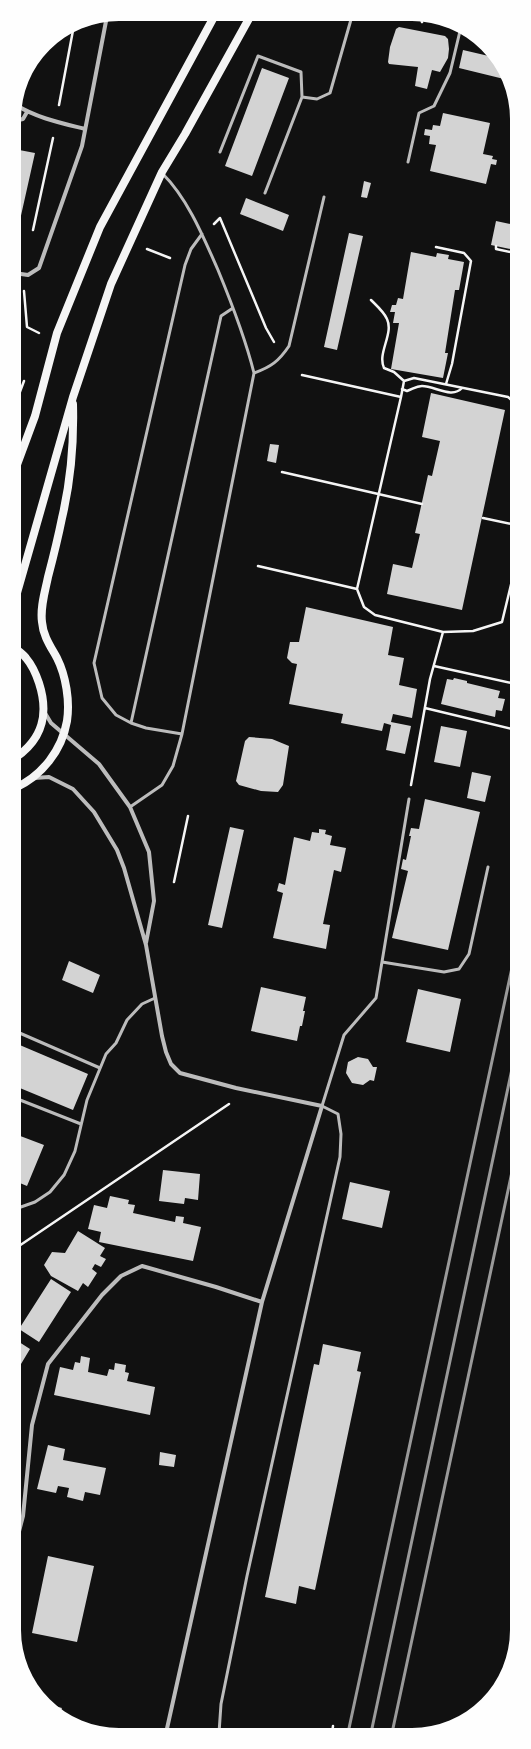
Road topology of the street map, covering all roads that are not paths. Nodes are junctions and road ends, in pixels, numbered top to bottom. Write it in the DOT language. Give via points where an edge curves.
graph roads {
  1 [pos="212,21"];
  2 [pos="248,21"];
  3 [pos="351,21"];
  4 [pos="106,22"];
  5 [pos="459,33"];
  6 [pos="302,97"];
  7 [pos="22,109"];
  8 [pos="27,112"];
  9 [pos="21,120"];
  10 [pos="85,129"];
  11 [pos="220,152"];
  12 [pos="408,162"];
  13 [pos="162,172"];
  14 [pos="265,193"];
  15 [pos="324,197"];
  16 [pos="202,234"];
  17 [pos="21,274"];
  18 [pos="233,308"];
  19 [pos="254,373"];
  20 [pos="73,397"];
  21 [pos="21,454"];
  22 [pos="21,579"];
  23 [pos="21,653"];
  24 [pos="45,713"];
  25 [pos="131,723"];
  26 [pos="64,732"];
  27 [pos="182,734"];
  28 [pos="21,754"];
  29 [pos="31,778"];
  30 [pos="21,784"];
  31 [pos="409,799"];
  32 [pos="130,807"];
  33 [pos="488,867"];
  34 [pos="146,945"];
  35 [pos="382,962"];
  36 [pos="155,998"];
  37 [pos="21,1034"];
  38 [pos="100,1068"];
  39 [pos="21,1100"];
  40 [pos="322,1106"];
  41 [pos="81,1124"];
  42 [pos="21,1207"];
  43 [pos="262,1302"];
  44 [pos="21,1524"];
  45 [pos="167,1728"];
  46 [pos="219,1728"];
  1 -- 21 [label="main road" via="100,227 57,333 35,416"];
  2 -- 13 [label="main road"];
  3 -- 6 [label="lane" via="330,93 317,99"];
  4 -- 10 [label="street"];
  5 -- 12 [label="lane" via="450,73 434,106 419,112"];
  6 -- 11 [label="lane" via="301,72 258,56"];
  6 -- 14 [label="lane"];
  7 -- 8 [label="street"];
  8 -- 9 [label="street"];
  8 -- 10 [label="street"];
  10 -- 17 [label="street" via="82,146 39,268 28,275"];
  13 -- 16 [label="lane" via="174,184"];
  13 -- 20 [label="main road" via="111,284"];
  15 -- 19 [label="lane" via="289,346 270,367"];
  16 -- 18 [label="lane"];
  16 -- 25 [label="lane" via="191,249 185,265 94,663 102,698 116,714"];
  18 -- 19 [label="lane" via="247,343"];
  18 -- 25 [label="lane" via="221,316"];
  19 -- 27 [label="lane"];
  20 -- 22 [label="main road"];
  20 -- 26 [label="main road" via="72,457 42,617 46,639 63,674 68,703"];
  23 -- 24 [label="main road" via="35,673 42,691"];
  24 -- 26 [label="street" via="51,723"];
  24 -- 28 [label="main road" via="39,733"];
  25 -- 27 [label="lane"];
  26 -- 29 [label="main road" via="56,752"];
  26 -- 32 [label="street" via="99,764"];
  27 -- 32 [label="lane" via="173,766 162,785"];
  29 -- 30 [label="main road"];
  29 -- 34 [label="street" via="49,777 66,784 94,812 117,850"];
  31 -- 35 [label="lane"];
  32 -- 34 [label="street" via="149,852 154,901"];
  33 -- 35 [label="lane" via="469,954 459,969 444,972"];
  34 -- 36 [label="street"];
  35 -- 40 [label="lane" via="376,998 344,1035"];
  36 -- 38 [label="lane" via="142,1004 127,1020"];
  36 -- 40 [label="street" via="166,1052 171,1064 180,1073"];
  37 -- 38 [label="lane"];
  38 -- 41 [label="lane" via="87,1100"];
  39 -- 41 [label="lane"];
  40 -- 43 [label="street"];
  40 -- 46 [label="lane" via="338,1114 341,1134 340,1157 247,1576"];
  41 -- 42 [label="lane" via="75,1150 64,1175 50,1192 35,1202"];
  43 -- 44 [label="street" via="142,1266 121,1276 102,1295 48,1364 32,1425"];
  43 -- 45 [label="street"];
}
